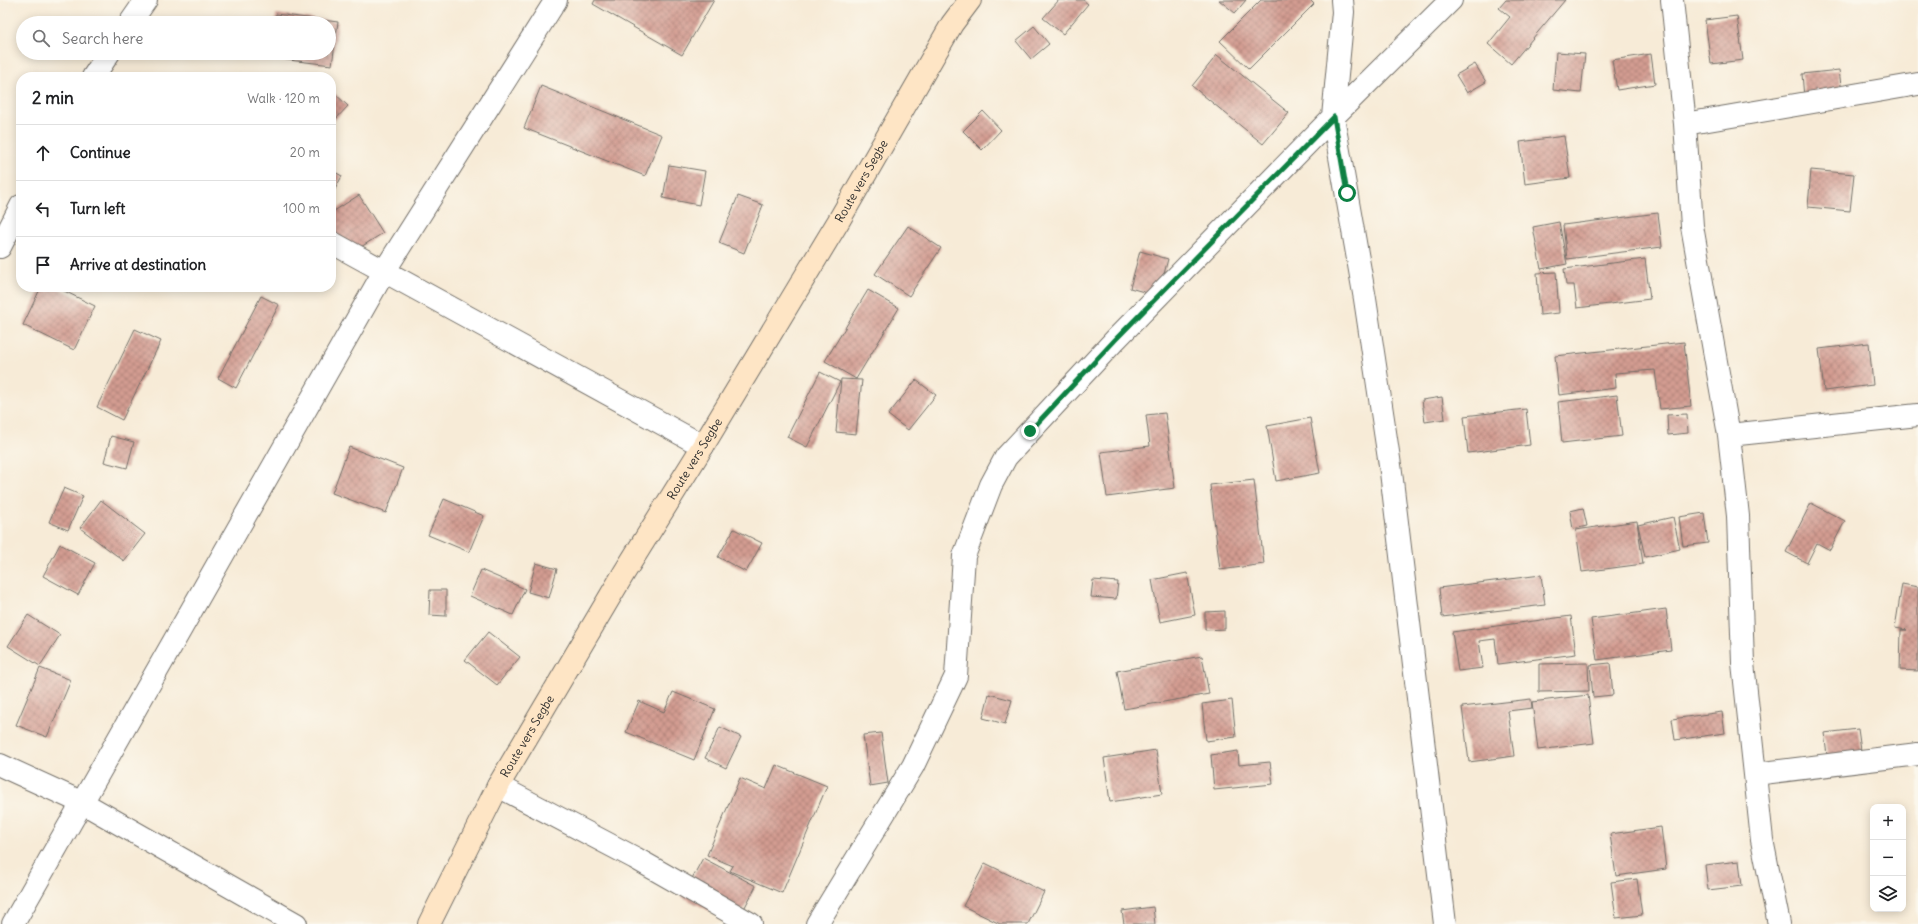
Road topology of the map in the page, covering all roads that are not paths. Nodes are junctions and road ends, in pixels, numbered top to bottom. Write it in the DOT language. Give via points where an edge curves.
graph roads {
  1 [pos="146,0"];
  2 [pos="556,0"];
  3 [pos="970,0"];
  4 [pos="1342,0"];
  5 [pos="1452,0"];
  6 [pos="1672,0"];
  7 [pos="135,16"];
  8 [pos="104,60"];
  9 [pos="96,72"];
  10 [pos="1918,84"];
  11 [pos="1334,117"];
  12 [pos="1685,124"];
  13 [pos="16,216"];
  14 [pos="336,245"];
  15 [pos="0,247"];
  16 [pos="385,270"];
  17 [pos="1918,415"];
  18 [pos="1730,435"];
  19 [pos="703,446"];
  20 [pos="1918,754"];
  21 [pos="0,766"];
  22 [pos="1755,774"];
  23 [pos="498,786"];
  24 [pos="83,802"];
  25 [pos="13,924"];
  26 [pos="296,924"];
  27 [pos="429,924"];
  28 [pos="751,924"];
  29 [pos="817,924"];
  30 [pos="1445,924"];
  31 [pos="1779,924"];
  1 -- 7 [label="street"];
  2 -- 16 [label="street"];
  3 -- 19 [label="main road, Route vers Segbe" via="952,24 838,222"];
  4 -- 11 [label="street"];
  5 -- 11 [label="street"];
  6 -- 12 [label="street"];
  8 -- 9 [label="street"];
  10 -- 12 [label="street"];
  11 -- 29 [label="street" via="1115,340 1006,457 990,485 964,556 956,676 913,766"];
  11 -- 30 [label="street" via="1391,472"];
  12 -- 18 [label="street" via="1692,226"];
  13 -- 15 [label="street"];
  14 -- 16 [label="street"];
  16 -- 19 [label="street"];
  16 -- 24 [label="street"];
  17 -- 18 [label="street"];
  18 -- 22 [label="street" via="1738,516 1743,663"];
  19 -- 23 [label="main road, Route vers Segbe" via="624,573"];
  20 -- 22 [label="street"];
  21 -- 24 [label="street"];
  22 -- 31 [label="street" via="1762,840"];
  23 -- 27 [label="main road, Route vers Segbe"];
  23 -- 28 [label="street" via="635,858"];
  24 -- 25 [label="street"];
  24 -- 26 [label="street"];
}
